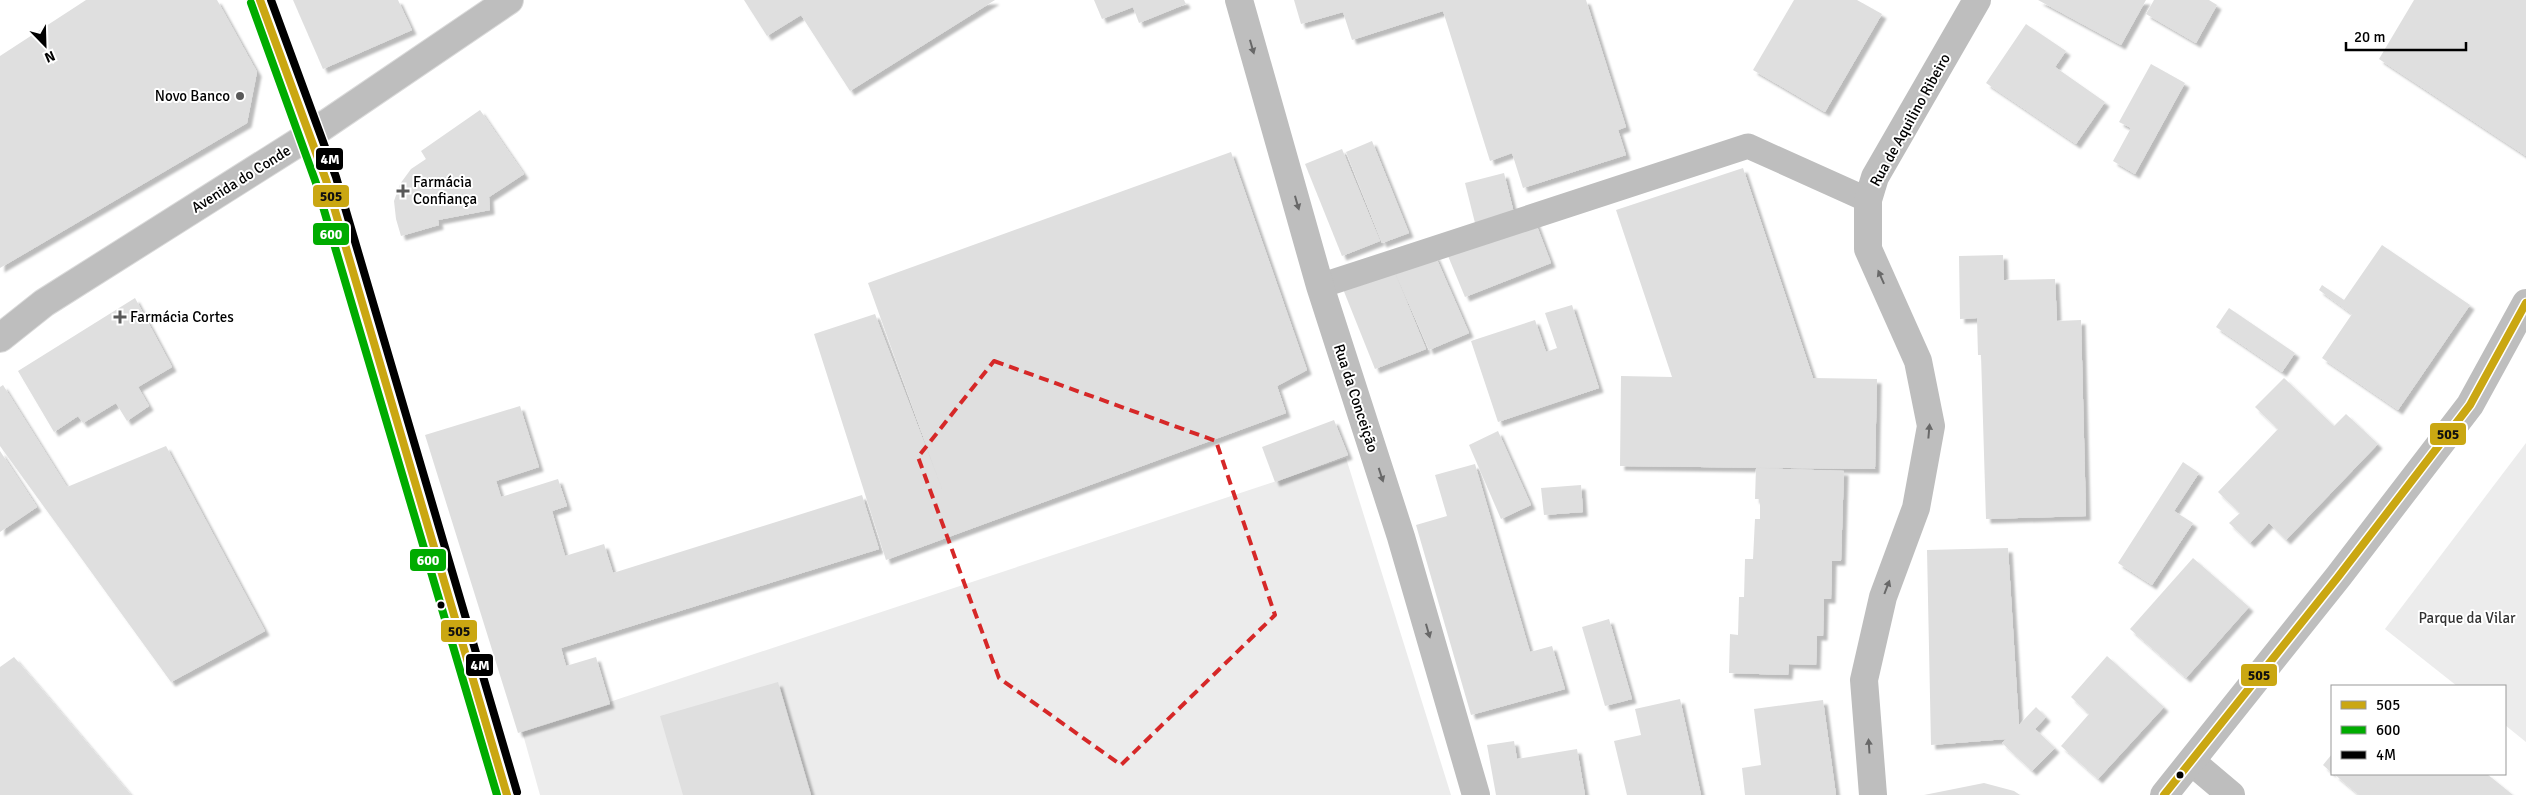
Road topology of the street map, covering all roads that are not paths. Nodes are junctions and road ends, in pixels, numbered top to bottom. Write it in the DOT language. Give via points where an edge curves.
graph roads {
  1 [pos="260,0"];
  2 [pos="509,0"];
  3 [pos="1239,0"];
  4 [pos="1977,0"];
  5 [pos="310,136"];
  6 [pos="1868,200"];
  7 [pos="1320,286"];
  8 [pos="44,303"];
  9 [pos="2526,304"];
  10 [pos="0,324"];
  11 [pos="0,338"];
  12 [pos="2192,762"];
  13 [pos="508,795"];
  14 [pos="1476,795"];
  15 [pos="1873,795"];
  16 [pos="2164,795"];
  17 [pos="2231,795"];
  1 -- 5 [label="main road"];
  2 -- 5 [label="street, Avenida do Conde"];
  3 -- 7 [label="street, Rua da Conceição, one-way"];
  4 -- 6 [label="street, Rua de Aquilino Ribeiro" via="1875,177"];
  5 -- 8 [label="street, Avenida do Conde"];
  5 -- 13 [label="main road" via="331,197"];
  6 -- 7 [label="street" via="1748,146"];
  15 -- 6 [label="street, Rua de Aquilino Ribeiro, one-way" via="1864,680 1883,597 1916,508 1930,426 1918,361 1868,249"];
  7 -- 14 [label="street, Rua da Conceição, one-way" via="1401,537"];
  8 -- 10 [label="street, Avenida do Conde"];
  8 -- 11 [label="street, Avenida do Conde"];
  9 -- 12 [label="street" via="2470,404"];
  12 -- 16 [label="street"];
  12 -- 17 [label="street"];
}
